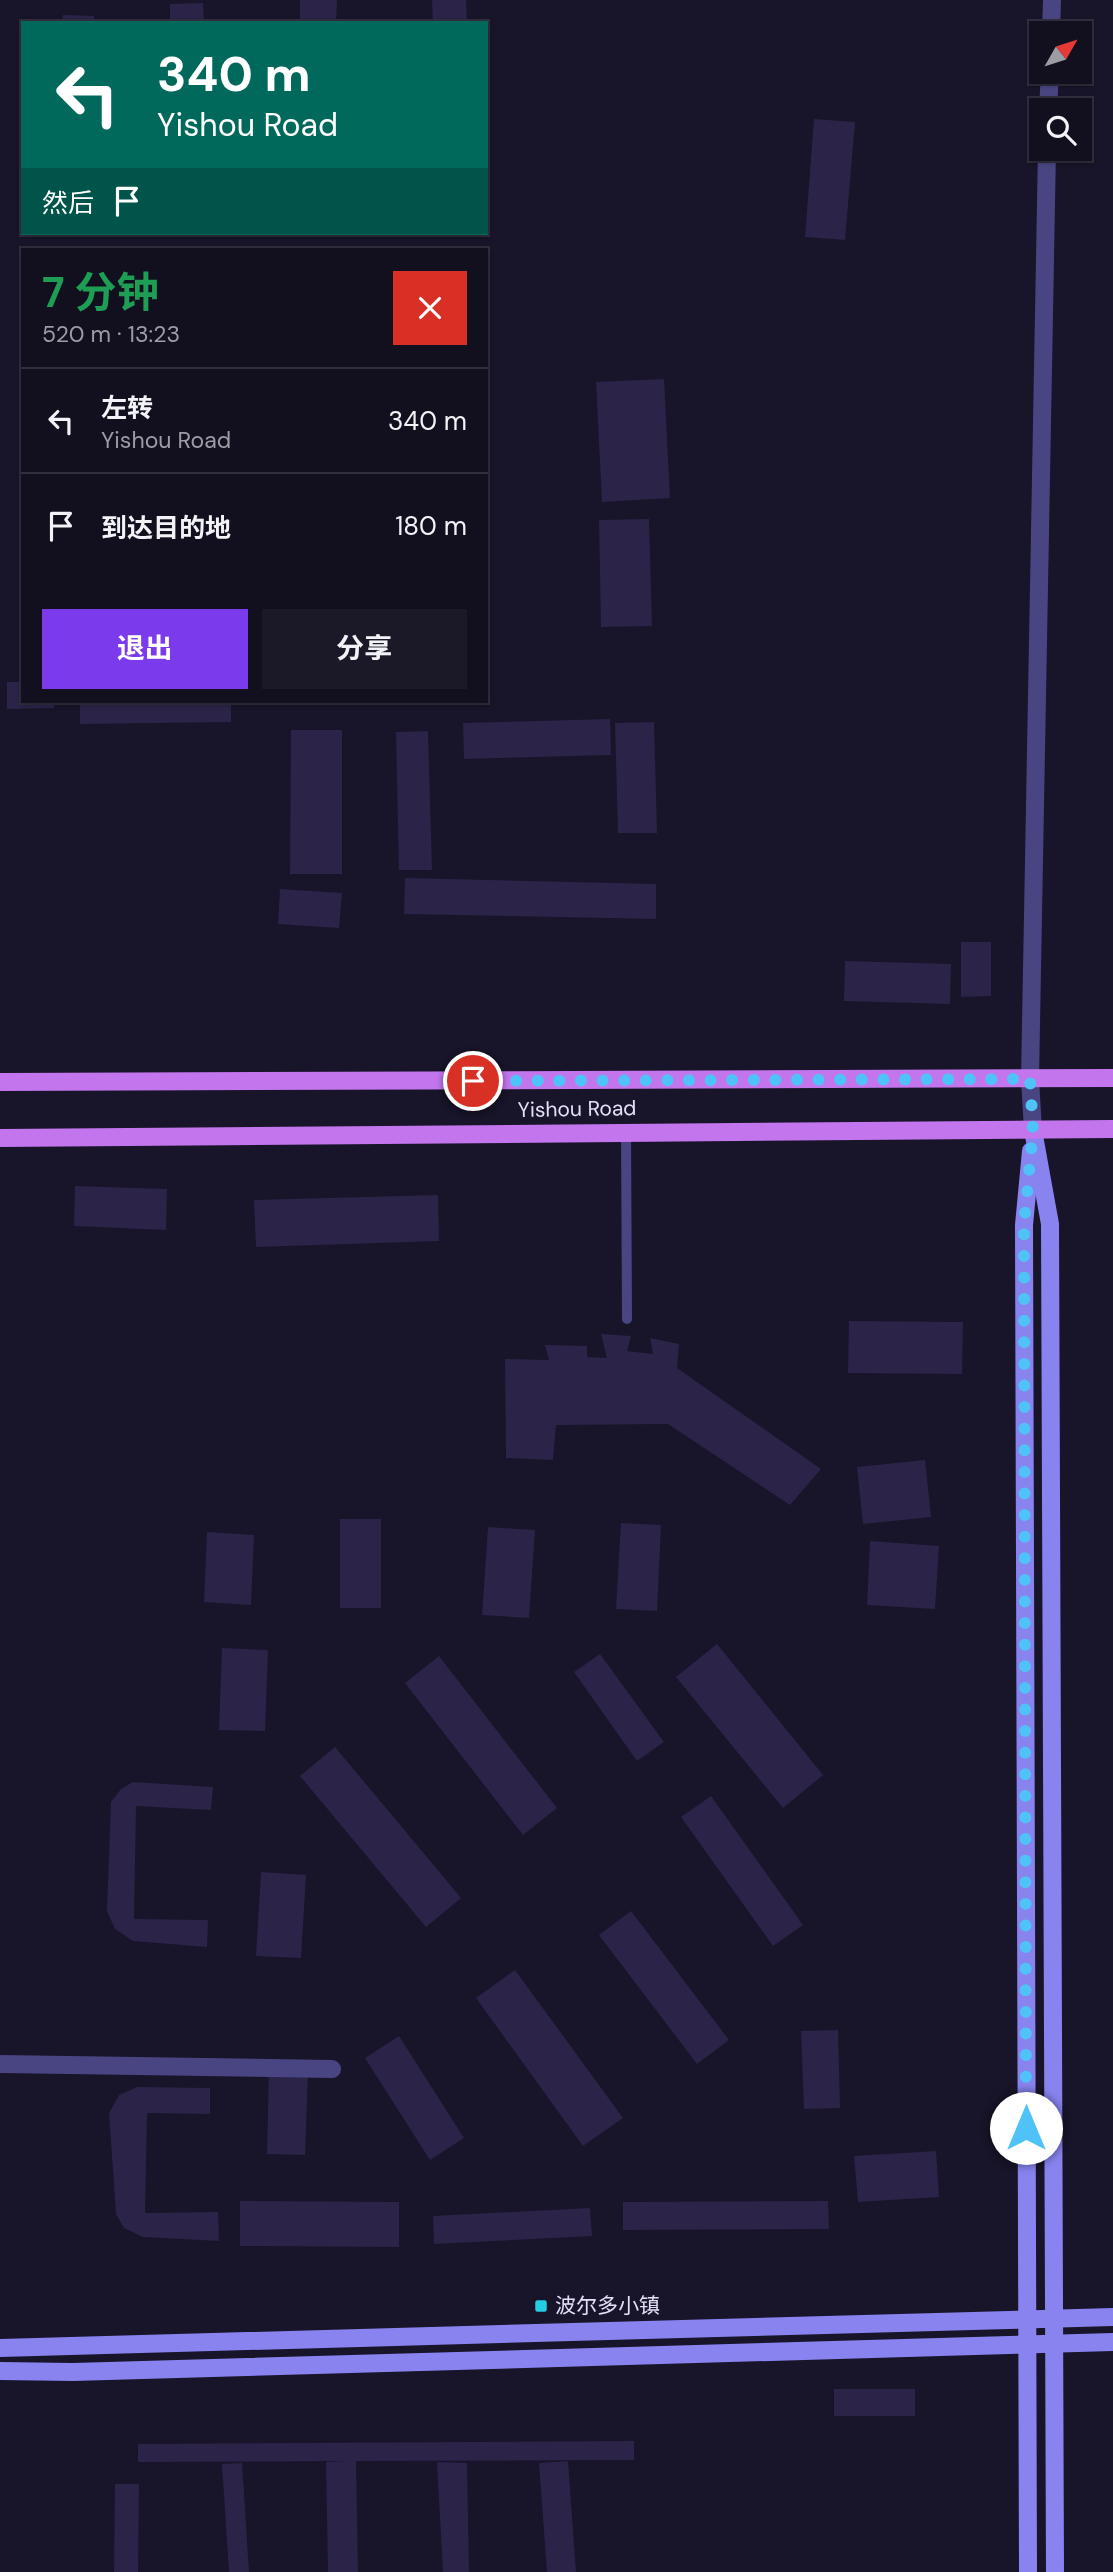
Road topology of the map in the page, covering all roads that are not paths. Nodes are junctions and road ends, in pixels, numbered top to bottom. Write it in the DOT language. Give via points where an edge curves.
graph roads {
  1 [pos="1052,0"];
  2 [pos="1051,21"];
  3 [pos="1047,161"];
  4 [pos="1113,1078"];
  5 [pos="1030,1079"];
  6 [pos="0,1082"];
  7 [pos="1113,1129"];
  8 [pos="1033,1130"];
  9 [pos="626,1131"];
  10 [pos="0,1138"];
  11 [pos="627,1319"];
  12 [pos="0,2064"];
  13 [pos="332,2069"];
  14 [pos="1113,2317"];
  15 [pos="1054,2318"];
  16 [pos="1027,2319"];
  17 [pos="1113,2342"];
  18 [pos="1054,2344"];
  19 [pos="1027,2345"];
  20 [pos="0,2348"];
  21 [pos="0,2371"];
  22 [pos="1028,2572"];
  23 [pos="1055,2572"];
  1 -- 2 [label="street"];
  3 -- 5 [label="street"];
  4 -- 5 [label="main road, Yishou Road"];
  5 -- 6 [label="main road, Yishou Road"];
  5 -- 8 [label="street"];
  7 -- 8 [label="main road, Yishou Road"];
  8 -- 9 [label="main road, Yishou Road"];
  8 -- 15 [label="street" via="1050,1224"];
  8 -- 16 [label="street" via="1024,1225"];
  9 -- 10 [label="main road, Yishou Road"];
  9 -- 11 [label="lane"];
  12 -- 13 [label="street"];
  14 -- 15 [label="street"];
  15 -- 16 [label="street"];
  15 -- 18 [label="street"];
  16 -- 19 [label="street"];
  16 -- 20 [label="street"];
  17 -- 18 [label="street"];
  18 -- 19 [label="street"];
  18 -- 23 [label="street"];
  19 -- 21 [label="street"];
  19 -- 22 [label="street"];
}
